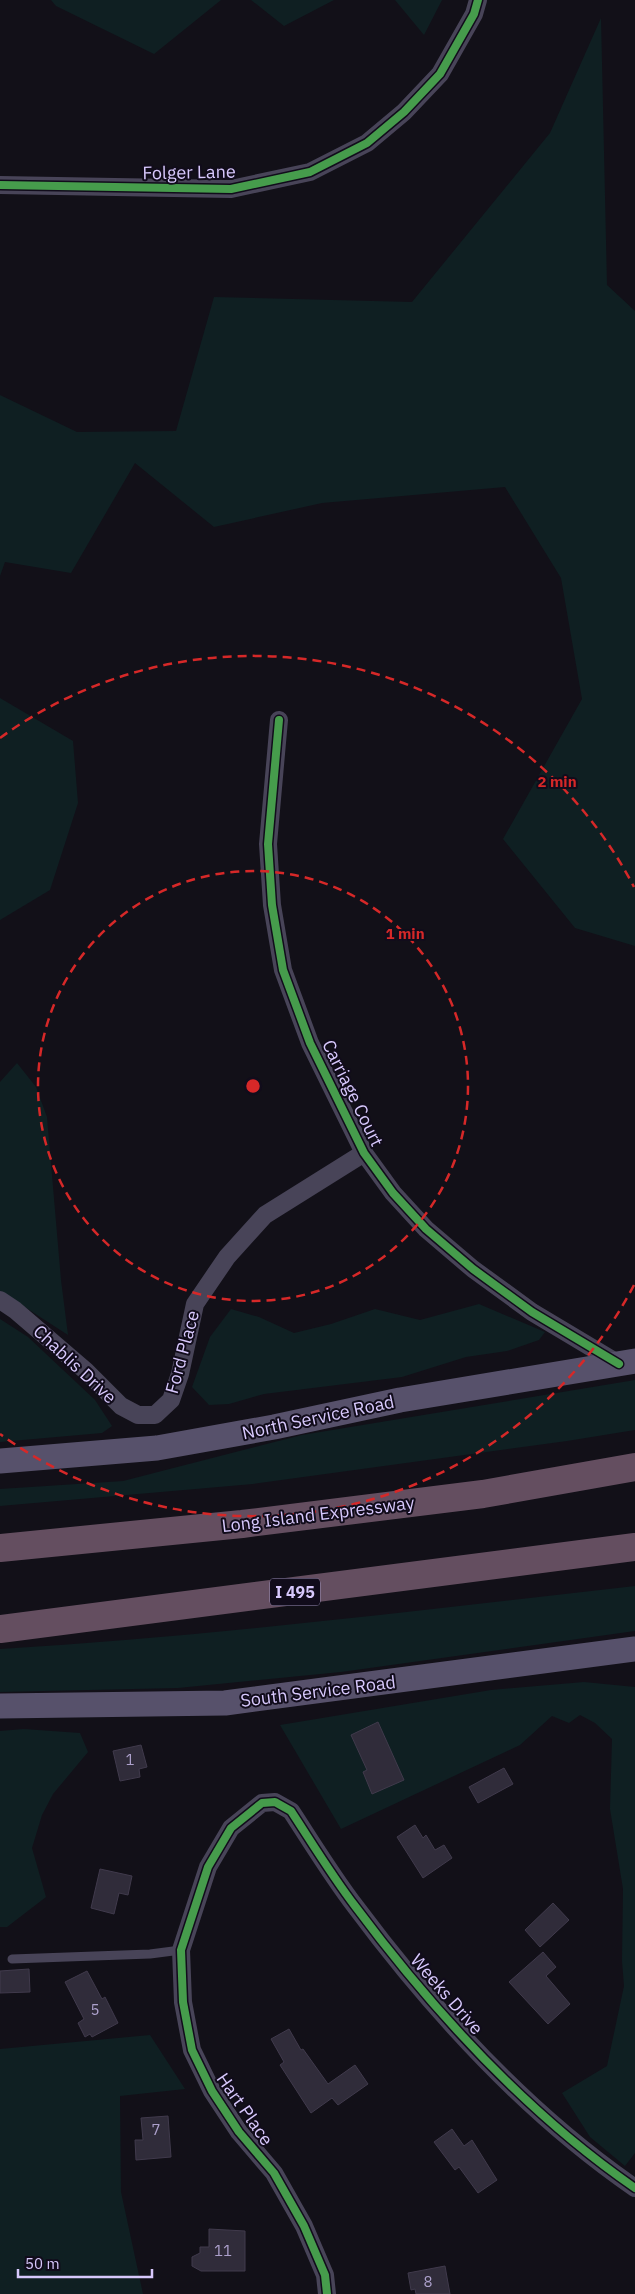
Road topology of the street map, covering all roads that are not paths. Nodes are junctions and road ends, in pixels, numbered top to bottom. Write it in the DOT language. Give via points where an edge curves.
graph roads {
  1 [pos="478,0"];
  2 [pos="0,185"];
  3 [pos="279,720"];
  4 [pos="364,1153"];
  5 [pos="0,1300"];
  6 [pos="627,1363"];
  7 [pos="156,1415"];
  8 [pos="635,1456"];
  9 [pos="0,1461"];
  10 [pos="635,1467"];
  11 [pos="482,1494"];
  12 [pos="635,1547"];
  13 [pos="0,1548"];
  14 [pos="589,1553"];
  15 [pos="635,1557"];
  16 [pos="0,1629"];
  17 [pos="635,1649"];
  18 [pos="0,1706"];
  19 [pos="262,1803"];
  20 [pos="181,1950"];
  21 [pos="12,1959"];
  22 [pos="635,2188"];
  23 [pos="327,2294"];
  1 -- 2 [label="street, Folger Lane" via="474,14 440,74 404,112 367,142 310,172 231,189"];
  3 -- 4 [label="street, Carriage Court" via="268,844 272,905 284,970 310,1043"];
  4 -- 6 [label="street, Carriage Court" via="392,1193 426,1229 473,1269 532,1312"];
  4 -- 7 [label="street, Ford Place" via="265,1215 226,1257 195,1304 171,1400"];
  5 -- 7 [label="street, Chablis Drive" via="86,1371 121,1406 138,1415"];
  6 -- 9 [label="main road, North Service Road" via="400,1400 157,1448"];
  8 -- 11 [label="highway"];
  10 -- 11 [label="highway, Long Island Expressway"];
  11 -- 13 [label="highway, Long Island Expressway" via="242,1524"];
  12 -- 14 [label="highway, I 495"];
  14 -- 15 [label="highway"];
  14 -- 16 [label="highway, I 495"];
  17 -- 18 [label="main road, South Service Road" via="225,1703"];
  19 -- 20 [label="street, Hart Place" via="231,1828 208,1868"];
  19 -- 22 [label="street, Weeks Drive" via="275,1802 291,1811 354,1905 460,2033 550,2124"];
  20 -- 21 [label="lane"];
  20 -- 23 [label="street, Hart Place" via="182,2002 192,2050 212,2092 238,2132 274,2173 304,2226 325,2275"];
}
